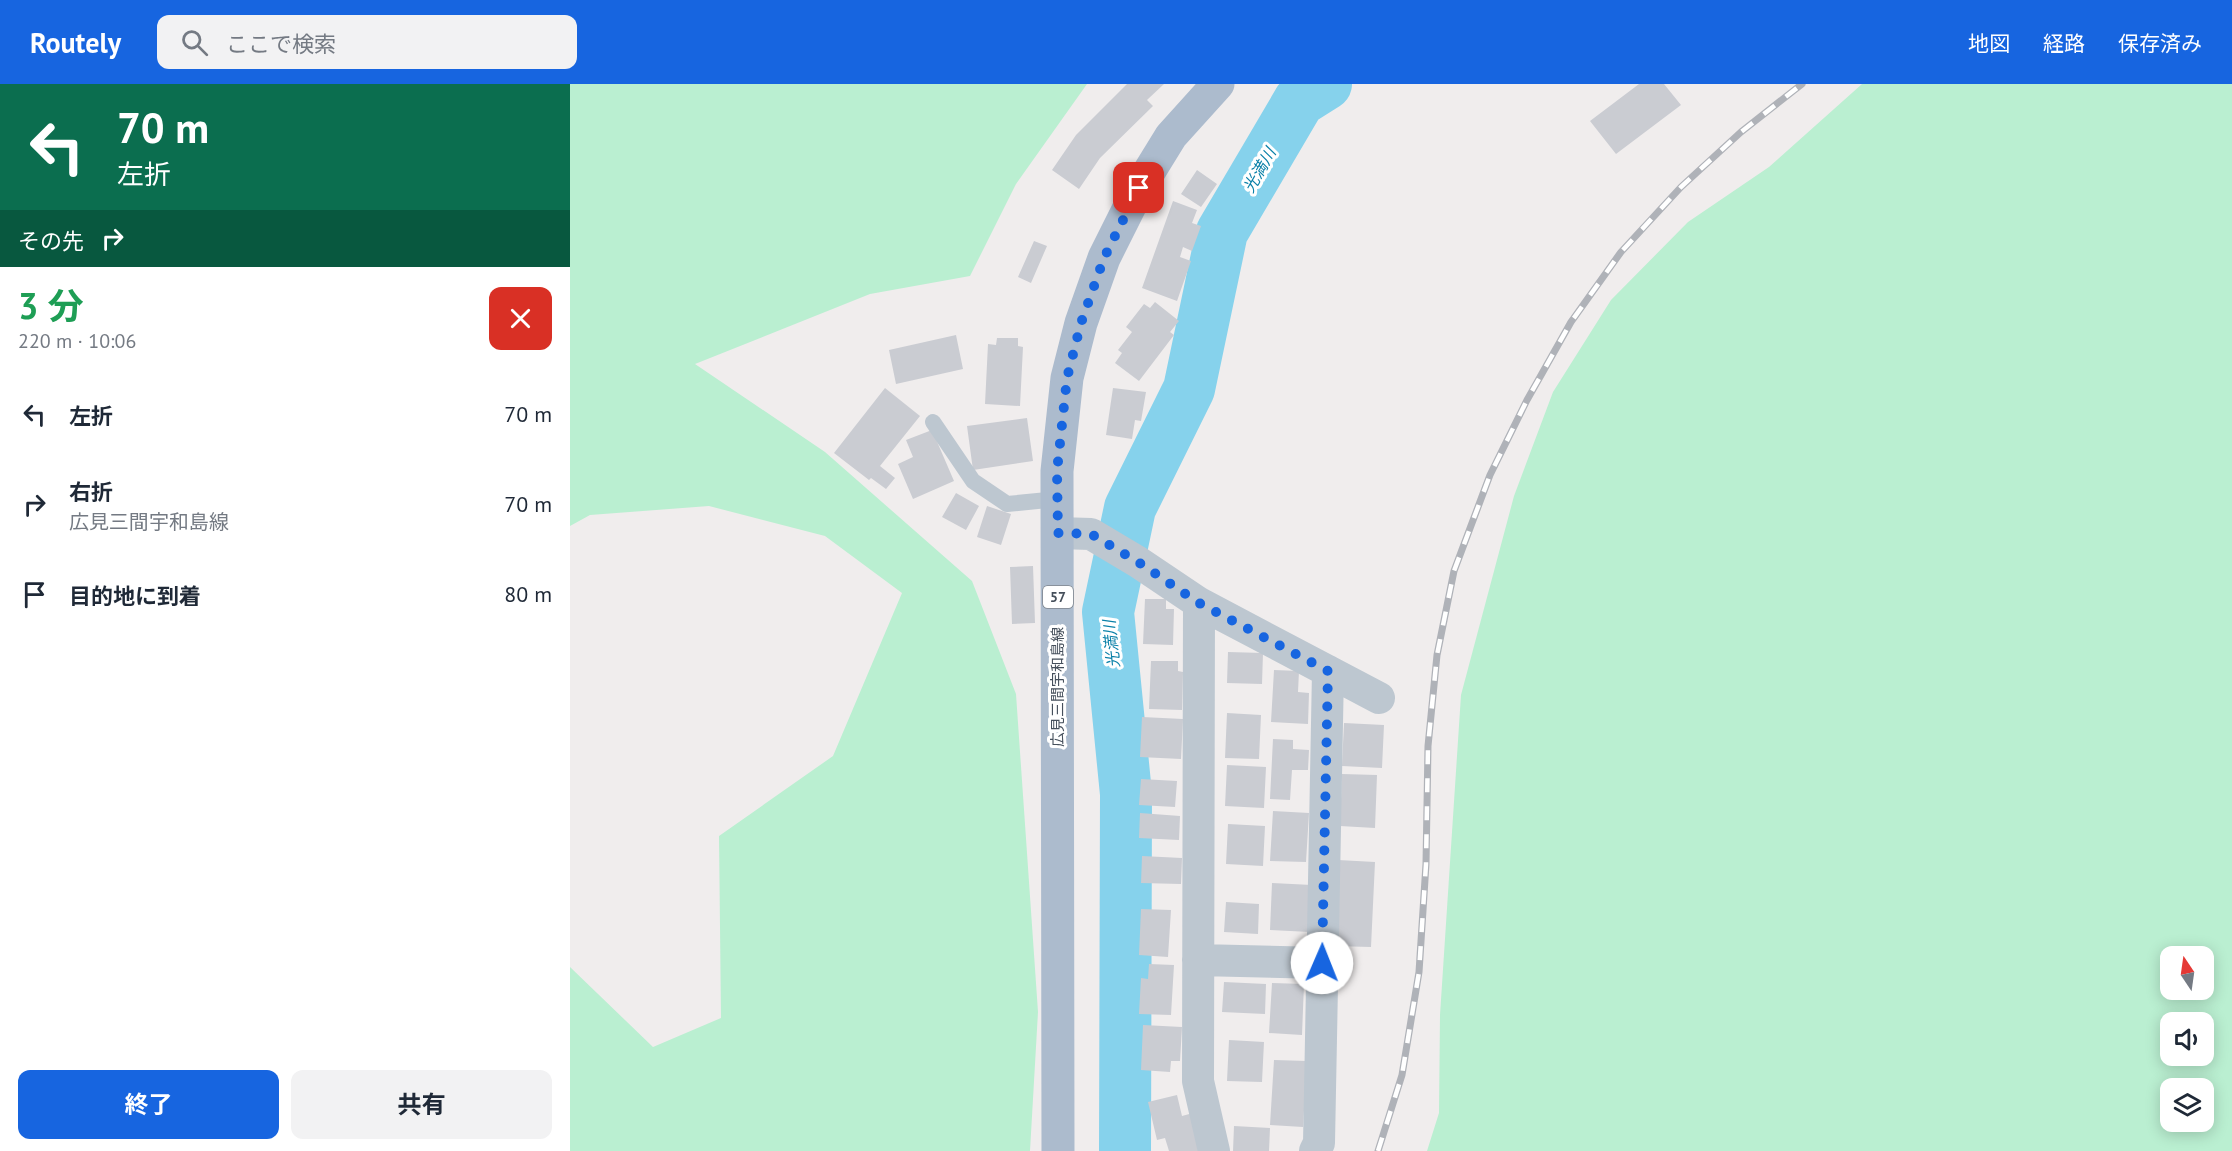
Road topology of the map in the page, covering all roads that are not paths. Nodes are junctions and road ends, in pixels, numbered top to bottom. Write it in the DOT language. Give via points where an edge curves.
graph roads {
  1 [pos="1218,84"];
  2 [pos="933,422"];
  3 [pos="1058,499"];
  4 [pos="1058,533"];
  5 [pos="1199,603"];
  6 [pos="1328,671"];
  7 [pos="1378,698"];
  8 [pos="1198,960"];
  9 [pos="1322,963"];
  10 [pos="1058,1151"];
  11 [pos="1214,1151"];
  12 [pos="1315,1151"];
  1 -- 3 [label="main road, 広見三間宇和島線 / 57" via="1171,136 1139,188 1104,258 1067,378 1057,471"];
  2 -- 3 [label="lane" via="973,482 1007,504"];
  3 -- 4 [label="main road, 広見三間宇和島線 / 57"];
  4 -- 5 [label="street" via="1091,534"];
  4 -- 10 [label="main road, 広見三間宇和島線 / 57"];
  5 -- 6 [label="street"];
  5 -- 8 [label="street"];
  6 -- 7 [label="street"];
  6 -- 9 [label="street"];
  8 -- 9 [label="street"];
  8 -- 11 [label="street" via="1198,1081"];
  9 -- 12 [label="street" via="1319,1143"];
}
